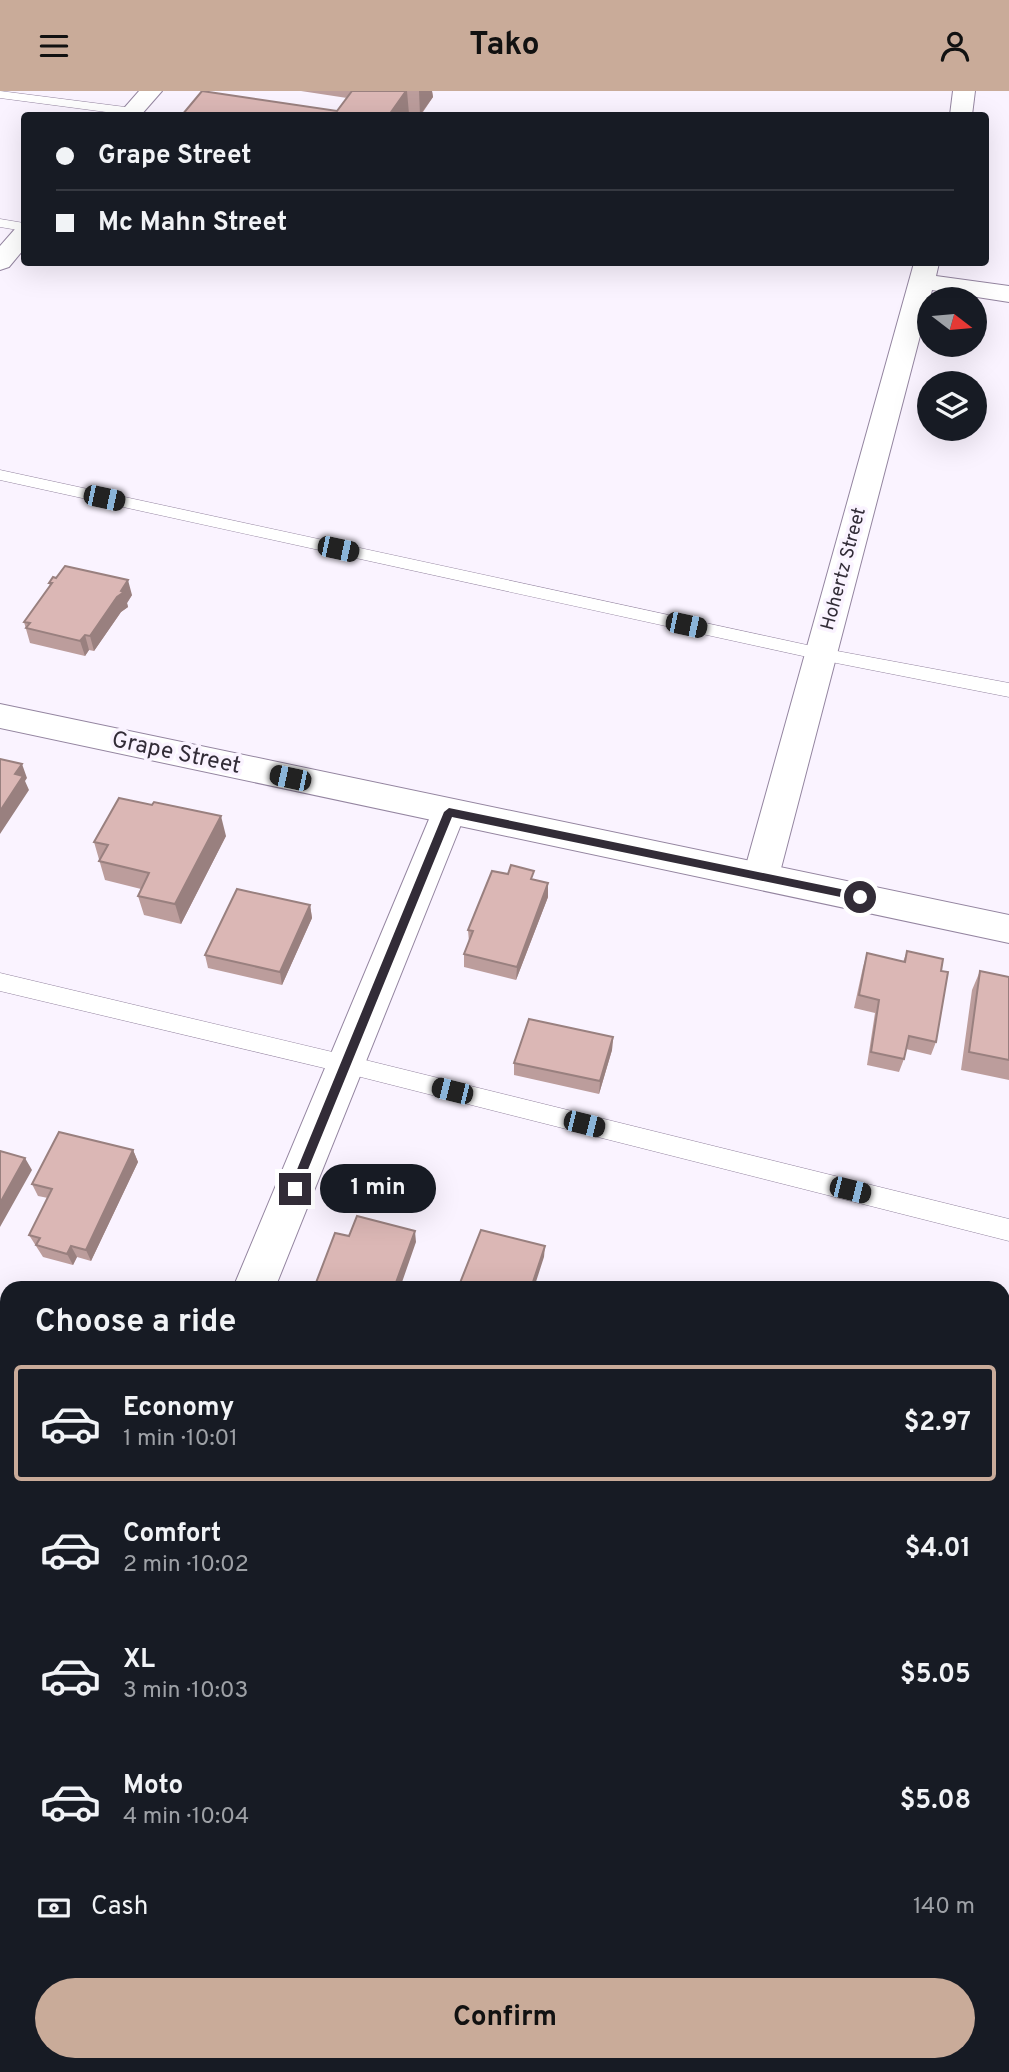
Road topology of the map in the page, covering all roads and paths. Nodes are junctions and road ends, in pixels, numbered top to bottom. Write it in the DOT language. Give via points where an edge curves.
graph roads {
  1 [pos="151,91"];
  2 [pos="964,91"];
  3 [pos="0,95"];
  4 [pos="117,112"];
  5 [pos="133,112"];
  6 [pos="961,112"];
  7 [pos="0,223"];
  8 [pos="21,226"];
  9 [pos="21,238"];
  10 [pos="0,262"];
  11 [pos="925,272"];
  12 [pos="1009,294"];
  13 [pos="0,475"];
  14 [pos="821,654"];
  15 [pos="1009,690"];
  16 [pos="0,716"];
  17 [pos="449,812"];
  18 [pos="761,876"];
  19 [pos="1009,929"];
  20 [pos="0,982"];
  21 [pos="345,1064"];
  22 [pos="1009,1230"];
  23 [pos="257,1281"];
  1 -- 5 [label="street"];
  2 -- 6 [label="street"];
  3 -- 4 [label="lane"];
  7 -- 8 [label="lane"];
  9 -- 10 [label="street"];
  11 -- 12 [label="street"];
  11 -- 14 [label="street, Hohertz Street"];
  13 -- 14 [label="lane"];
  14 -- 15 [label="lane"];
  14 -- 18 [label="street, Hohertz Street"];
  16 -- 17 [label="street, Grape Street"];
  17 -- 18 [label="street, Grape Street"];
  17 -- 21 [label="street"];
  18 -- 19 [label="street, Grape Street"];
  20 -- 21 [label="lane"];
  21 -- 22 [label="lane"];
  21 -- 23 [label="street"];
}
